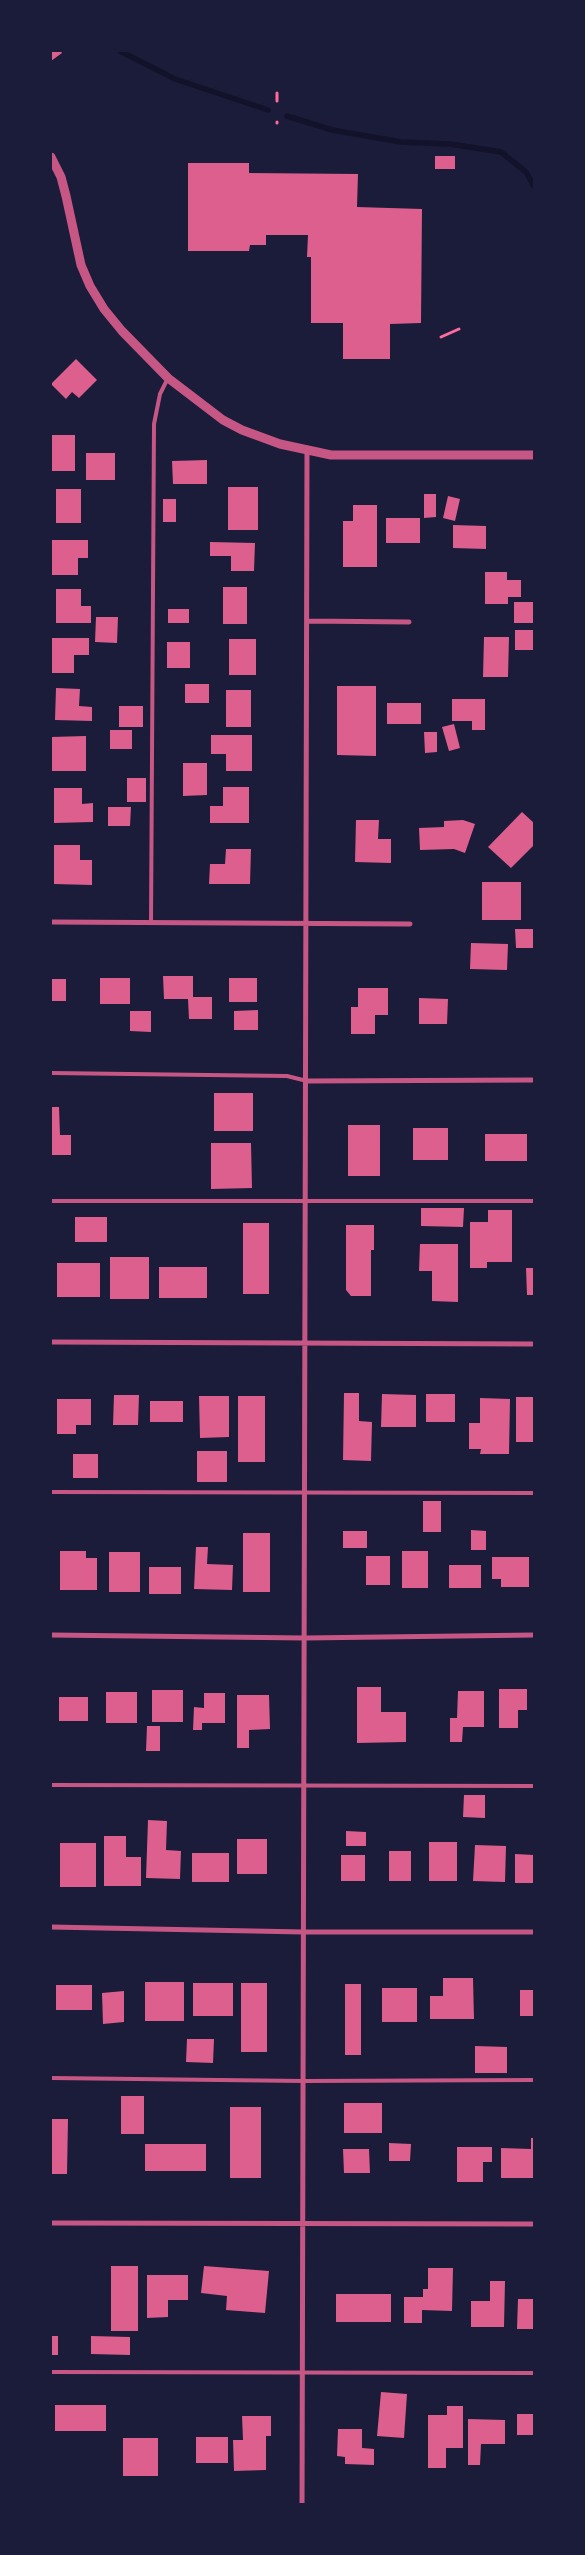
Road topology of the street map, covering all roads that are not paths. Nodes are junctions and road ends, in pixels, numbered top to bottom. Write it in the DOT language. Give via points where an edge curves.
graph roads {
  1 [pos="51,157"];
  2 [pos="168,378"];
  3 [pos="307,451"];
  4 [pos="534,455"];
  5 [pos="307,621"];
  6 [pos="410,622"];
  7 [pos="51,922"];
  8 [pos="152,923"];
  9 [pos="306,923"];
  10 [pos="410,924"];
  11 [pos="51,1073"];
  12 [pos="534,1080"];
  13 [pos="306,1081"];
  14 [pos="51,1200"];
  15 [pos="306,1201"];
  16 [pos="534,1201"];
  17 [pos="51,1342"];
  18 [pos="305,1343"];
  19 [pos="534,1344"];
  20 [pos="51,1492"];
  21 [pos="305,1492"];
  22 [pos="534,1493"];
  23 [pos="51,1635"];
  24 [pos="534,1636"];
  25 [pos="305,1638"];
  26 [pos="51,1785"];
  27 [pos="304,1786"];
  28 [pos="534,1786"];
  29 [pos="51,1927"];
  30 [pos="303,1932"];
  31 [pos="534,1932"];
  32 [pos="51,2078"];
  33 [pos="534,2080"];
  34 [pos="304,2081"];
  35 [pos="51,2223"];
  36 [pos="303,2224"];
  37 [pos="534,2224"];
  38 [pos="51,2372"];
  39 [pos="303,2373"];
  40 [pos="534,2373"];
  41 [pos="302,2504"];
  1 -- 2 [label="street" via="61,177 74,244 90,286 122,331"];
  2 -- 3 [label="street" via="229,424"];
  2 -- 8 [label="lane" via="160,394 154,424"];
  3 -- 4 [label="street" via="331,456"];
  3 -- 5 [label="street"];
  5 -- 6 [label="street"];
  5 -- 9 [label="street"];
  7 -- 8 [label="street"];
  8 -- 9 [label="street"];
  9 -- 10 [label="street"];
  9 -- 13 [label="street"];
  11 -- 13 [label="lane" via="287,1076"];
  12 -- 13 [label="street"];
  13 -- 15 [label="street"];
  14 -- 15 [label="lane"];
  15 -- 16 [label="lane"];
  15 -- 18 [label="street"];
  17 -- 18 [label="street"];
  18 -- 19 [label="street"];
  18 -- 21 [label="street"];
  20 -- 21 [label="lane"];
  21 -- 22 [label="lane"];
  21 -- 25 [label="street"];
  23 -- 25 [label="street"];
  24 -- 25 [label="street"];
  25 -- 27 [label="street"];
  26 -- 27 [label="lane"];
  27 -- 28 [label="lane"];
  27 -- 30 [label="street"];
  29 -- 30 [label="street"];
  30 -- 31 [label="street"];
  30 -- 34 [label="street"];
  32 -- 34 [label="lane"];
  33 -- 34 [label="lane"];
  34 -- 36 [label="street"];
  35 -- 36 [label="street"];
  36 -- 37 [label="street"];
  36 -- 39 [label="street"];
  38 -- 39 [label="lane"];
  39 -- 40 [label="lane"];
  39 -- 41 [label="street"];
}
